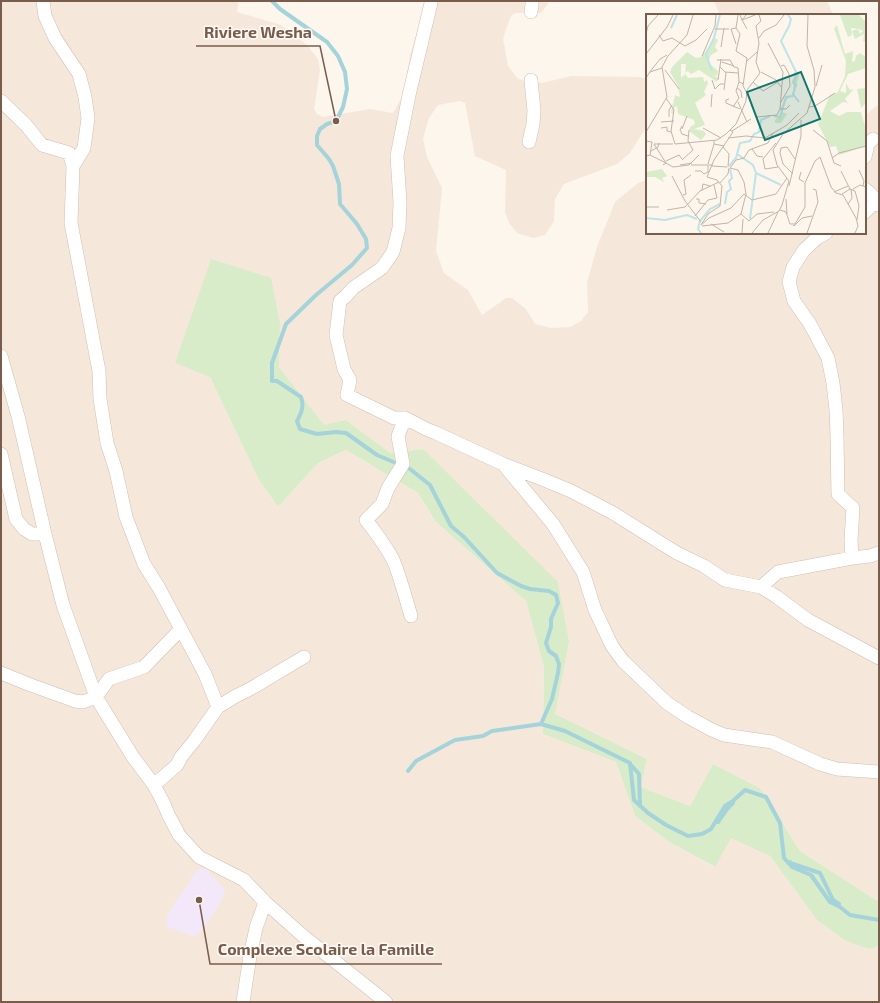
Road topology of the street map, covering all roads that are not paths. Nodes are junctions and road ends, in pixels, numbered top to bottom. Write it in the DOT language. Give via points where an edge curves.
graph roads {
  1 [pos="43,1"];
  2 [pos="431,3"];
  3 [pos="531,80"];
  4 [pos="1,101"];
  5 [pos="872,139"];
  6 [pos="529,142"];
  7 [pos="866,153"];
  8 [pos="73,166"];
  9 [pos="866,190"];
  10 [pos="878,203"];
  11 [pos="866,211"];
  12 [pos="824,234"];
  13 [pos="1,356"];
  14 [pos="405,418"];
  15 [pos="1,454"];
  16 [pos="503,464"];
  17 [pos="45,534"];
  18 [pos="879,553"];
  19 [pos="852,558"];
  20 [pos="761,588"];
  21 [pos="411,616"];
  22 [pos="180,629"];
  23 [pos="304,657"];
  24 [pos="879,658"];
  25 [pos="1,673"];
  26 [pos="96,696"];
  27 [pos="218,707"];
  28 [pos="879,772"];
  29 [pos="154,785"];
  30 [pos="265,902"];
  31 [pos="243,1002"];
  32 [pos="386,1002"];
  1 -- 8 [label="street" via="45,16 55,38 79,74 85,97 88,118 84,148"];
  2 -- 14 [label="street" via="397,156 399,228 393,252 382,268 353,288 340,301 336,335 344,369 350,380 347,395 394,418"];
  3 -- 6 [label="street" via="534,111"];
  4 -- 8 [label="street" via="42,145 69,153"];
  5 -- 7 [label="street"];
  8 -- 22 [label="street" via="71,223 99,371 107,443 126,517 144,564"];
  9 -- 10 [label="street"];
  10 -- 11 [label="street"];
  12 -- 19 [label="street" via="804,250 793,267 789,282 794,301 828,358 838,436 838,494 853,508 850,540"];
  13 -- 17 [label="street" via="18,416"];
  14 -- 16 [label="street"];
  14 -- 21 [label="street" via="398,436 403,464 388,488 382,504 366,520 394,562"];
  15 -- 17 [label="street" via="16,519 32,534"];
  16 -- 20 [label="street" via="571,491 725,580"];
  16 -- 28 [label="street" via="553,524 583,572 595,610 612,646 623,661 667,703 724,735 772,742 837,769"];
  17 -- 26 [label="street" via="63,605"];
  18 -- 19 [label="street"];
  19 -- 20 [label="street" via="778,572"];
  20 -- 24 [label="street" via="808,620"];
  22 -- 26 [label="street" via="144,667 109,679"];
  22 -- 27 [label="street" via="205,674"];
  23 -- 27 [label="street"];
  25 -- 26 [label="street" via="75,701 83,702"];
  26 -- 29 [label="street" via="133,757"];
  27 -- 29 [label="street" via="177,765"];
  29 -- 30 [label="street" via="179,835 199,857 244,880"];
  30 -- 31 [label="street" via="256,928"];
  30 -- 32 [label="street"];
}
